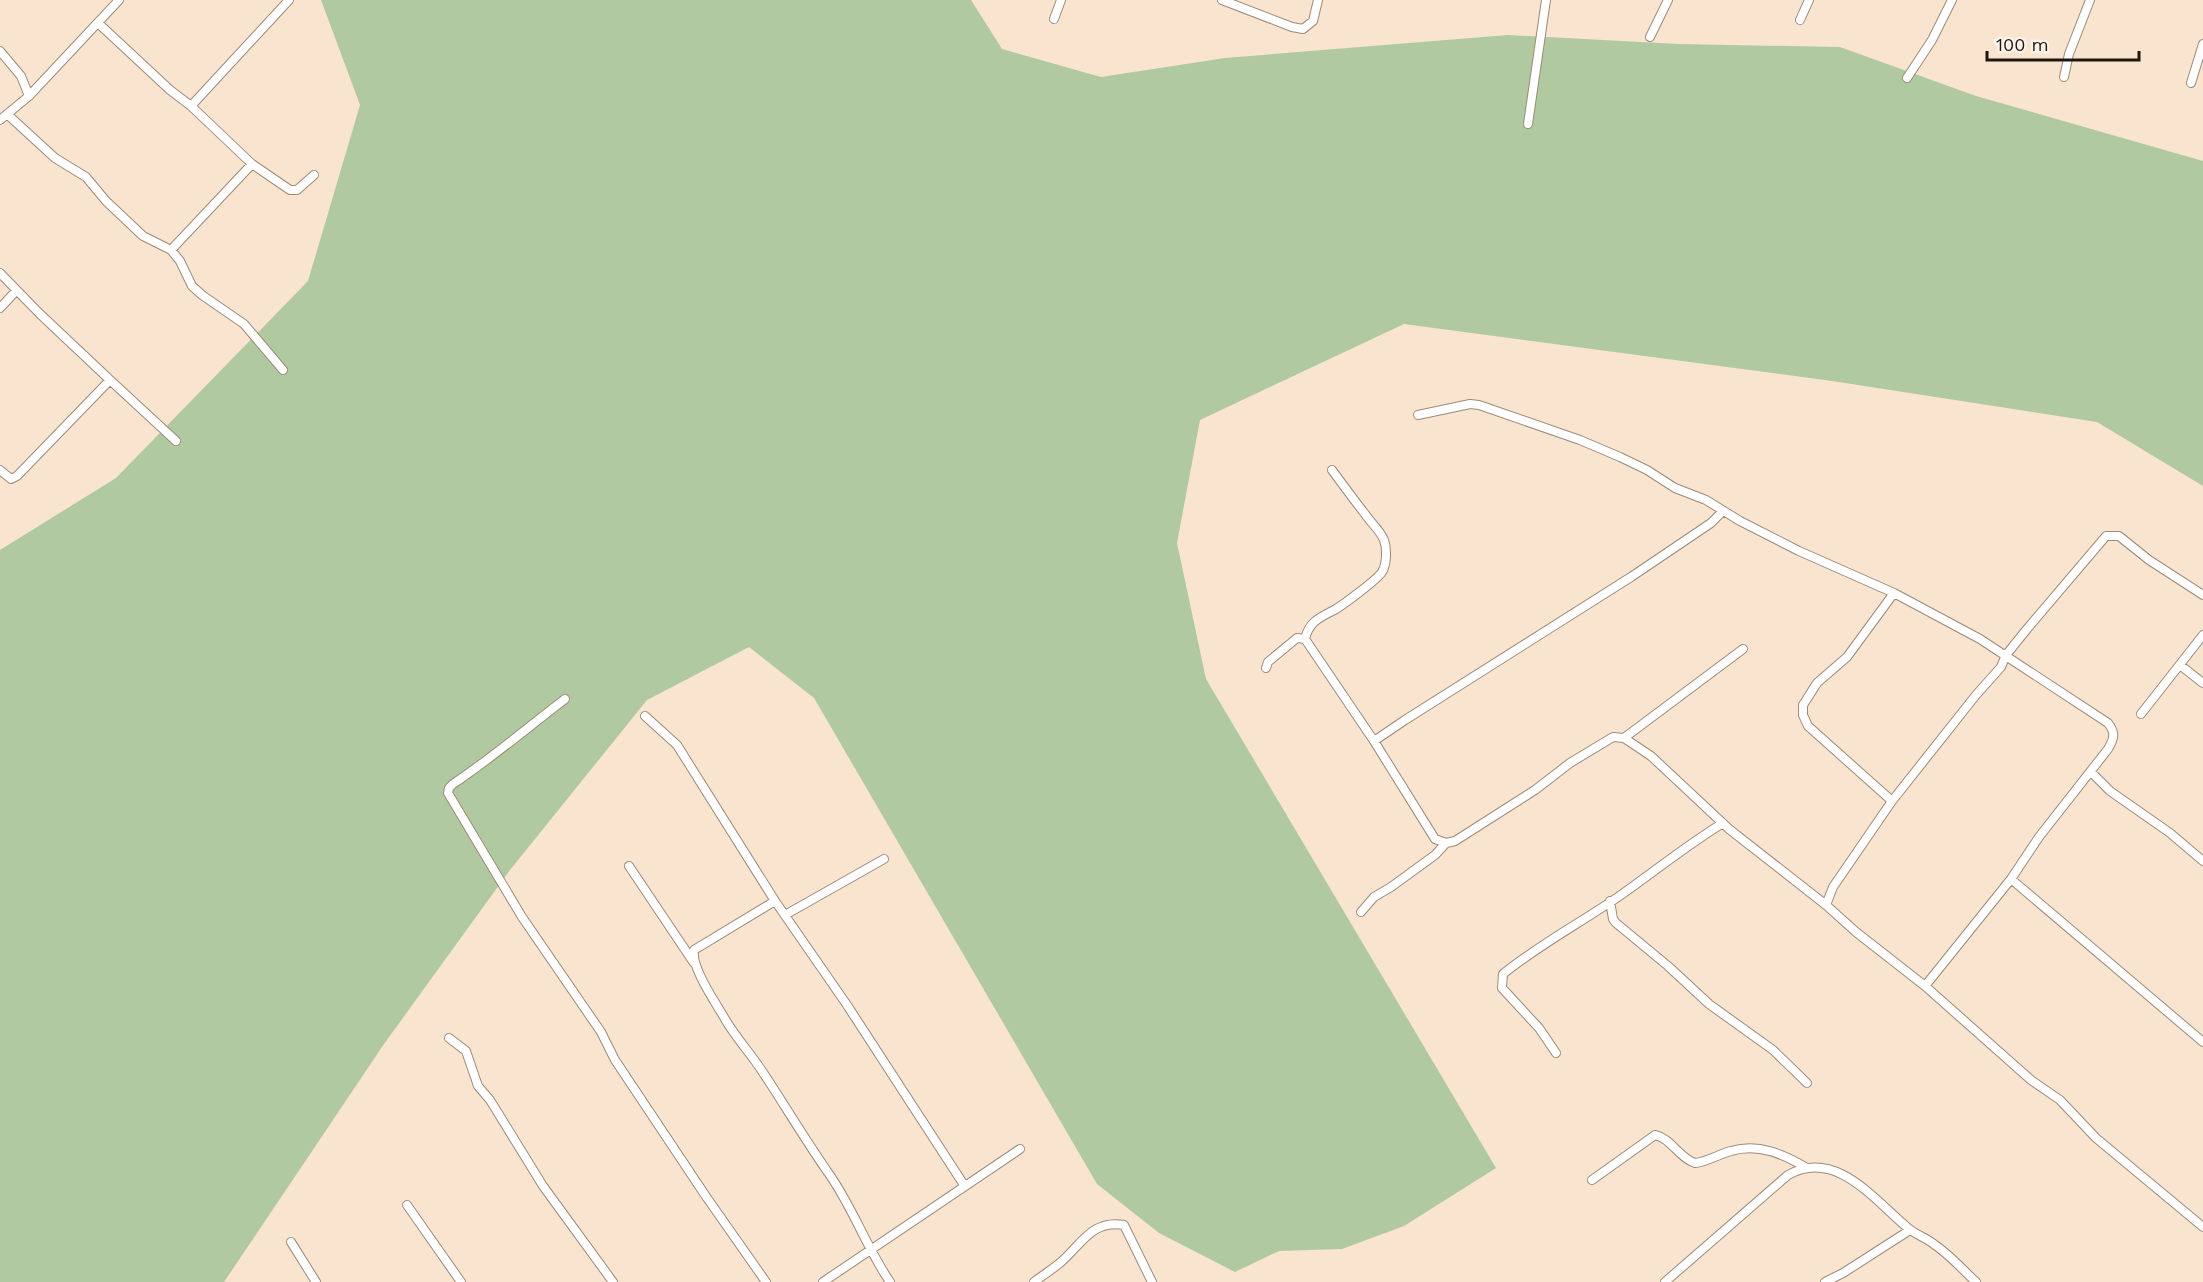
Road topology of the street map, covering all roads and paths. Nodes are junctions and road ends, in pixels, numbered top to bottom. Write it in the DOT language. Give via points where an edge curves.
graph roads {
  1 [pos="119,0"];
  2 [pos="289,0"];
  3 [pos="1060,0"];
  4 [pos="1222,0"];
  5 [pos="1318,0"];
  6 [pos="1546,0"];
  7 [pos="1668,0"];
  8 [pos="1809,0"];
  9 [pos="1952,0"];
  10 [pos="2090,0"];
  11 [pos="1054,19"];
  12 [pos="1800,20"];
  13 [pos="98,23"];
  14 [pos="1650,37"];
  15 [pos="2203,44"];
  16 [pos="0,51"];
  17 [pos="2064,77"];
  18 [pos="1907,78"];
  19 [pos="2191,83"];
  20 [pos="29,96"];
  21 [pos="191,106"];
  22 [pos="3,117"];
  23 [pos="1528,124"];
  24 [pos="252,164"];
  25 [pos="314,175"];
  26 [pos="171,250"];
  27 [pos="0,273"];
  28 [pos="16,291"];
  29 [pos="0,308"];
  30 [pos="283,370"];
  31 [pos="110,380"];
  32 [pos="1418,415"];
  33 [pos="176,441"];
  34 [pos="0,470"];
  35 [pos="1332,470"];
  36 [pos="1723,511"];
  37 [pos="1894,592"];
  38 [pos="2203,596"];
  39 [pos="2203,635"];
  40 [pos="1305,639"];
  41 [pos="1743,648"];
  42 [pos="2006,655"];
  43 [pos="2180,665"];
  44 [pos="1266,668"];
  45 [pos="2203,683"];
  46 [pos="565,699"];
  47 [pos="2142,714"];
  48 [pos="645,716"];
  49 [pos="1624,738"];
  50 [pos="1374,741"];
  51 [pos="2091,772"];
  52 [pos="1892,801"];
  53 [pos="1722,823"];
  54 [pos="1446,843"];
  55 [pos="884,858"];
  56 [pos="2203,861"];
  57 [pos="629,866"];
  58 [pos="2011,879"];
  59 [pos="775,901"];
  60 [pos="1611,902"];
  61 [pos="1826,905"];
  62 [pos="1361,912"];
  63 [pos="785,915"];
  64 [pos="699,971"];
  65 [pos="1925,986"];
  66 [pos="449,1038"];
  67 [pos="2203,1042"];
  68 [pos="1556,1053"];
  69 [pos="1807,1083"];
  70 [pos="1020,1149"];
  71 [pos="1807,1167"];
  72 [pos="1592,1180"];
  73 [pos="964,1185"];
  74 [pos="407,1204"];
  75 [pos="2203,1227"];
  76 [pos="1910,1230"];
  77 [pos="291,1242"];
  78 [pos="871,1248"];
  79 [pos="316,1282"];
  80 [pos="461,1282"];
  81 [pos="613,1282"];
  82 [pos="766,1282"];
  83 [pos="822,1282"];
  84 [pos="890,1282"];
  85 [pos="1034,1282"];
  86 [pos="1152,1282"];
  87 [pos="1665,1282"];
  88 [pos="1825,1282"];
  89 [pos="1976,1282"];
  1 -- 13 [label="street"];
  2 -- 21 [label="street"];
  3 -- 11 [label="street"];
  4 -- 5 [label="street" via="1303,29 1313,21"];
  6 -- 23 [label="street"];
  7 -- 14 [label="street"];
  8 -- 12 [label="street"];
  9 -- 18 [label="street"];
  10 -- 17 [label="street"];
  13 -- 20 [label="street"];
  13 -- 21 [label="street"];
  15 -- 19 [label="street"];
  16 -- 20 [label="street" via="21,76"];
  20 -- 22 [label="street"];
  21 -- 24 [label="street"];
  22 -- 26 [label="street" via="86,177 143,236"];
  24 -- 25 [label="street" via="290,190 297,190"];
  24 -- 26 [label="street"];
  26 -- 30 [label="street" via="192,286 244,324"];
  27 -- 28 [label="street"];
  28 -- 29 [label="street"];
  28 -- 31 [label="street"];
  31 -- 33 [label="street"];
  31 -- 34 [label="street" via="17,476 11,479"];
  32 -- 36 [label="street" via="1479,405 1620,457"];
  35 -- 40 [label="street" via="1380,534 1386,561 1376,579 1313,622"];
  36 -- 37 [label="street" via="1799,551"];
  36 -- 50 [label="street" via="1631,577"];
  37 -- 42 [label="street"];
  37 -- 52 [label="street" via="1847,657 1817,683 1803,705 1808,726"];
  38 -- 42 [label="street" via="2112,534 2079,565"];
  39 -- 43 [label="street"];
  40 -- 44 [label="street" via="1297,638"];
  40 -- 50 [label="street"];
  41 -- 49 [label="street"];
  42 -- 51 [label="street" via="2113,729 2114,738"];
  42 -- 52 [label="street" via="2001,667"];
  43 -- 45 [label="street"];
  43 -- 47 [label="street"];
  46 -- 82 [label="street" via="453,784 448,793 522,917"];
  48 -- 59 [label="street" via="677,745"];
  49 -- 53 [label="street" via="1651,756"];
  49 -- 54 [label="street" via="1613,737 1604,742 1496,816"];
  50 -- 54 [label="street" via="1435,839"];
  51 -- 56 [label="street" via="2110,791"];
  51 -- 58 [label="street"];
  52 -- 61 [label="street" via="1833,887"];
  53 -- 60 [label="street"];
  53 -- 61 [label="street"];
  54 -- 62 [label="street" via="1374,897"];
  55 -- 63 [label="street"];
  57 -- 64 [label="street"];
  58 -- 65 [label="street"];
  58 -- 67 [label="street"];
  59 -- 63 [label="street"];
  59 -- 64 [label="street" via="694,950"];
  60 -- 68 [label="street" via="1503,974 1502,988"];
  60 -- 69 [label="street" via="1616,923 1709,1004 1773,1050"];
  61 -- 65 [label="street"];
  63 -- 73 [label="street"];
  64 -- 78 [label="street" via="730,1027 828,1171"];
  65 -- 75 [label="street"];
  66 -- 81 [label="street" via="466,1051 478,1086 543,1186"];
  70 -- 73 [label="street"];
  71 -- 72 [label="street" via="1760,1148 1732,1150 1695,1163 1655,1135"];
  71 -- 76 [label="street" via="1842,1174"];
  71 -- 87 [label="street" via="1788,1175"];
  73 -- 78 [label="street"];
  74 -- 80 [label="street"];
  76 -- 88 [label="street"];
  76 -- 89 [label="street" via="1936,1245"];
  77 -- 79 [label="street"];
  78 -- 83 [label="street"];
  78 -- 84 [label="street"];
  85 -- 86 [label="street" via="1062,1261 1085,1235 1113,1223 1124,1225"];
}
